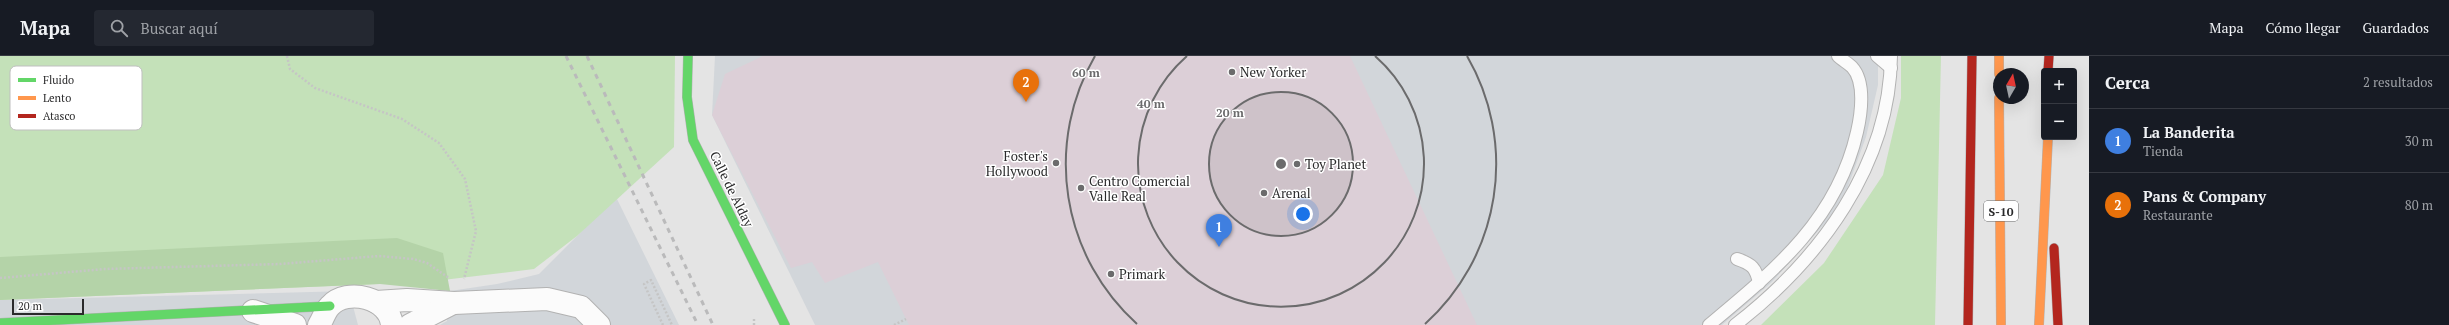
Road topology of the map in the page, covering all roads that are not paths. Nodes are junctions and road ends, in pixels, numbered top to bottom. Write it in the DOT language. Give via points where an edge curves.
graph roads {
  1 [pos="688,56"];
  2 [pos="1838,56"];
  3 [pos="1877,56"];
  4 [pos="1972,56"];
  5 [pos="1999,56"];
  6 [pos="2048,56"];
  7 [pos="1891,62"];
  8 [pos="1999,68"];
  9 [pos="2048,68"];
  10 [pos="2000,104"];
  11 [pos="2048,141"];
  12 [pos="1969,200"];
  13 [pos="1737,259"];
  14 [pos="1759,283"];
  15 [pos="456,293"];
  16 [pos="376,302"];
  17 [pos="330,306"];
  18 [pos="252,310"];
  19 [pos="0,323"];
  20 [pos="296,325"];
  21 [pos="319,325"];
  22 [pos="392,325"];
  23 [pos="410,325"];
  24 [pos="599,325"];
  25 [pos="785,325"];
  26 [pos="1709,325"];
  27 [pos="1736,325"];
  28 [pos="1958,325"];
  29 [pos="1968,325"];
  30 [pos="2001,325"];
  31 [pos="2039,325"];
  32 [pos="2058,325"];
  1 -- 25 [label="main road, Calle de Alday" via="687,97 693,140"];
  2 -- 14 [label="lane" via="1853,68 1858,78 1860,94 1858,124 1848,166 1838,188 1813,226"];
  3 -- 7 [label="lane"];
  4 -- 12 [label="main road"];
  5 -- 8 [label="main road"];
  6 -- 9 [label="main road"];
  7 -- 27 [label="lane" via="1888,93 1874,150 1843,210 1790,277"];
  10 -- 30 [label="main road, S-10"];
  11 -- 31 [label="main road"];
  11 -- 32 [label="main road"];
  12 -- 28 [label="lane"];
  12 -- 29 [label="main road"];
  13 -- 14 [label="lane" via="1751,264 1756,269"];
  14 -- 26 [label="lane"];
  15 -- 16 [label="street"];
  15 -- 23 [label="street"];
  15 -- 24 [label="street" via="547,300 581,307"];
  16 -- 17 [label="street" via="365,297 352,296 340,299"];
  16 -- 22 [label="street" via="385,311"];
  17 -- 18 [label="main road"];
  17 -- 21 [label="street"];
  18 -- 19 [label="main road"];
  18 -- 20 [label="street"];
}
